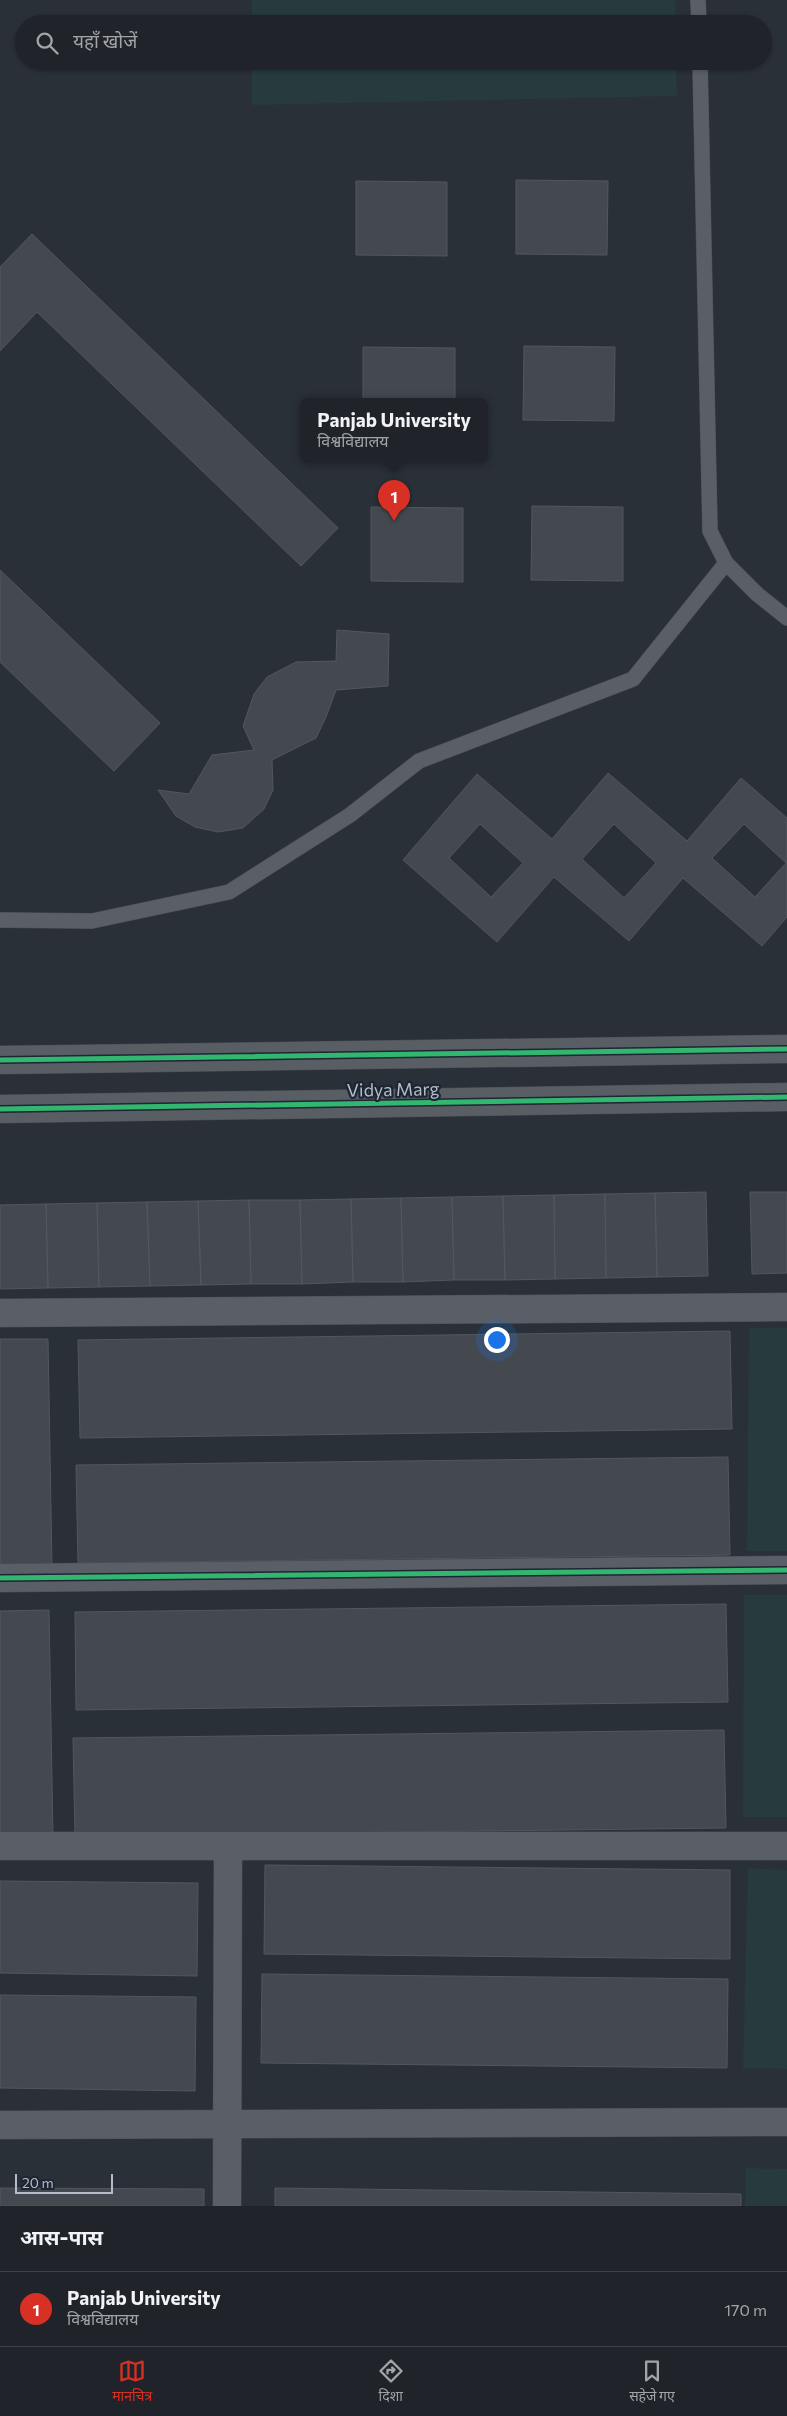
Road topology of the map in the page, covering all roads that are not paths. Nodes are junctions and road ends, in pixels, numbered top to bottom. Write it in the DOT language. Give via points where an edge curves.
graph roads {
  1 [pos="698,0"];
  2 [pos="699,15"];
  3 [pos="700,70"];
  4 [pos="726,563"];
  5 [pos="787,618"];
  6 [pos="0,920"];
  7 [pos="787,1049"];
  8 [pos="0,1060"];
  9 [pos="787,1097"];
  10 [pos="0,1109"];
  11 [pos="787,1307"];
  12 [pos="0,1313"];
  13 [pos="787,1570"];
  14 [pos="0,1578"];
  15 [pos="0,1846"];
  16 [pos="787,1846"];
  17 [pos="228,1847"];
  18 [pos="787,2122"];
  19 [pos="0,2124"];
  20 [pos="227,2124"];
  21 [pos="227,2206"];
  1 -- 2 [label="lane"];
  3 -- 4 [label="lane" via="710,531"];
  4 -- 5 [label="lane"];
  4 -- 6 [label="lane" via="633,678 419,761 350,815 229,892 92,921"];
  7 -- 8 [label="main road, Vidya Marg"];
  9 -- 10 [label="main road, Vidya Marg"];
  11 -- 12 [label="street"];
  13 -- 14 [label="street"];
  15 -- 17 [label="street"];
  16 -- 17 [label="street"];
  17 -- 20 [label="street"];
  18 -- 20 [label="street"];
  19 -- 20 [label="street"];
  20 -- 21 [label="street"];
}
